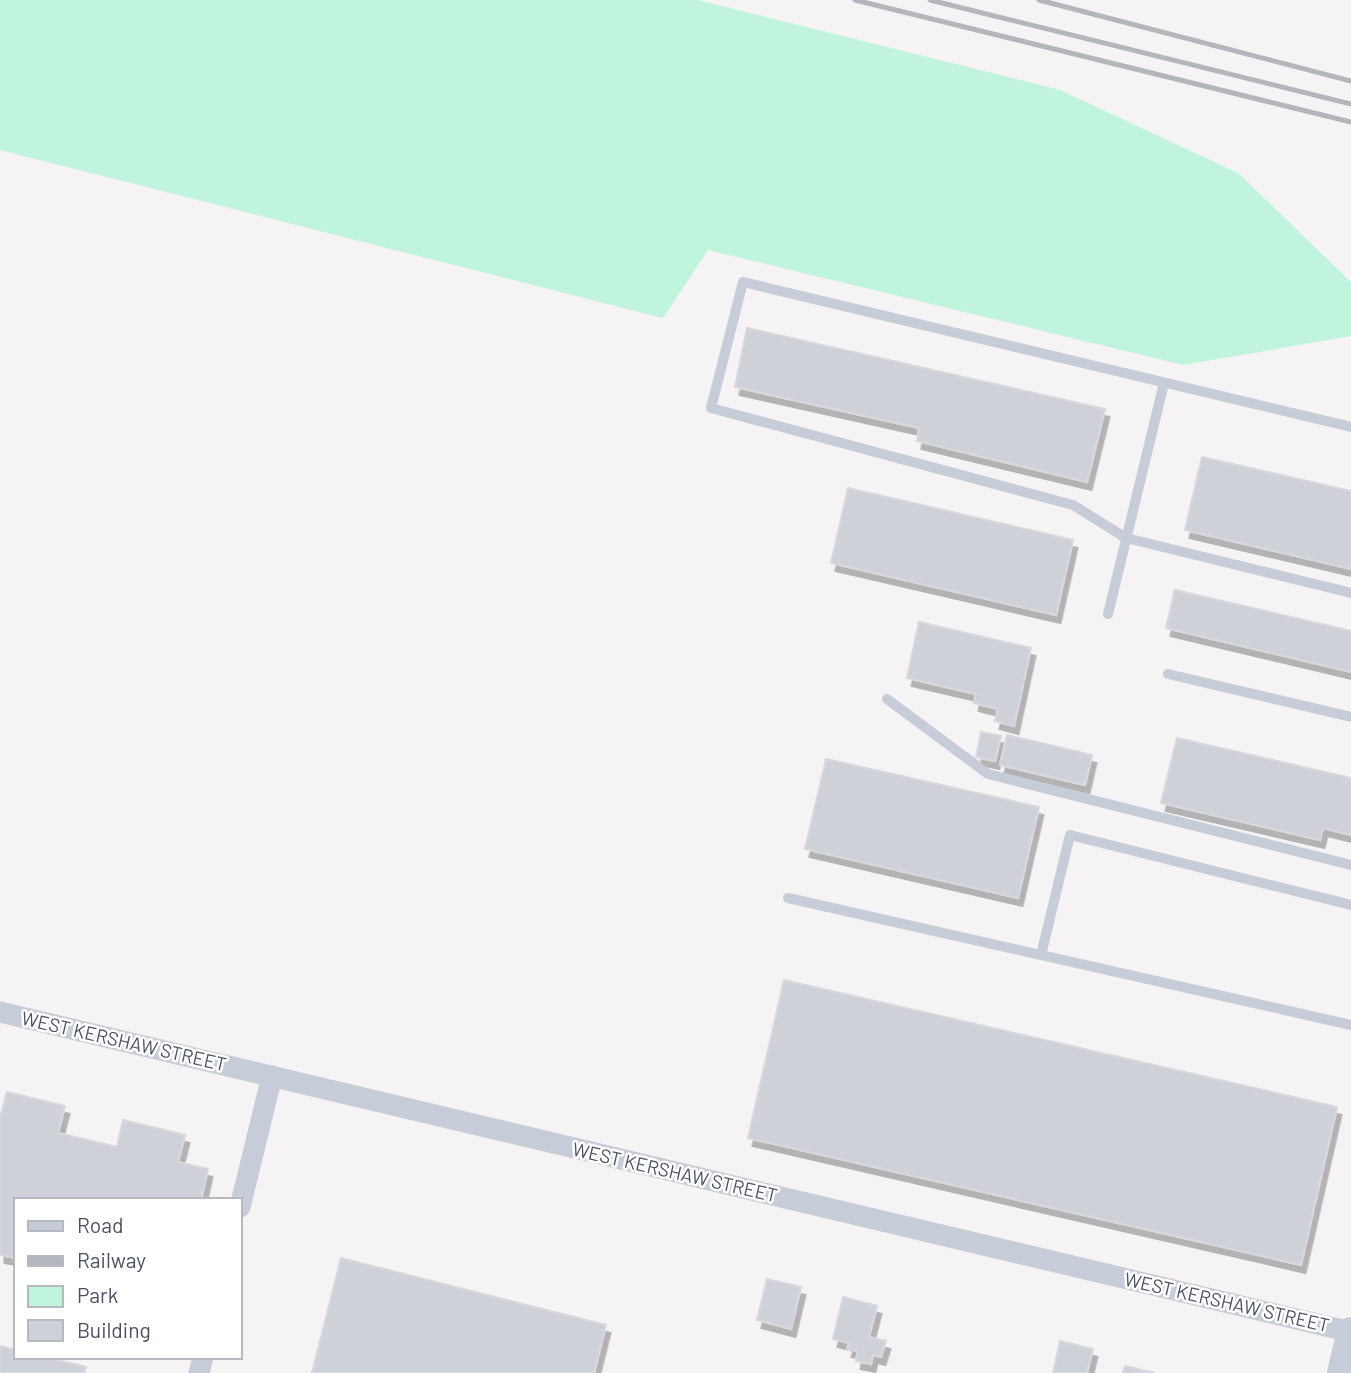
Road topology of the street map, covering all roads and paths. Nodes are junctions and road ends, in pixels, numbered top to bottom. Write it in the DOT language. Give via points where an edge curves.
graph roads {
  1 [pos="1164,383"];
  2 [pos="1351,427"];
  3 [pos="1126,538"];
  4 [pos="1351,593"];
  5 [pos="1108,614"];
  6 [pos="1168,674"];
  7 [pos="887,699"];
  8 [pos="1351,717"];
  9 [pos="1351,865"];
  10 [pos="788,898"];
  11 [pos="1351,905"];
  12 [pos="1041,955"];
  13 [pos="0,1012"];
  14 [pos="1351,1025"];
  15 [pos="272,1076"];
  16 [pos="242,1199"];
  17 [pos="1348,1347"];
  1 -- 2 [label="lane"];
  1 -- 3 [label="lane"];
  1 -- 3 [label="lane" via="743,282 712,408 1073,505"];
  3 -- 4 [label="lane"];
  3 -- 5 [label="lane"];
  6 -- 8 [label="lane"];
  7 -- 9 [label="lane" via="988,774"];
  10 -- 12 [label="lane"];
  11 -- 12 [label="lane" via="1070,835"];
  12 -- 14 [label="lane"];
  13 -- 15 [label="street, WEST KERSHAW STREET"];
  15 -- 16 [label="street"];
  15 -- 17 [label="street, WEST KERSHAW STREET"];
}
